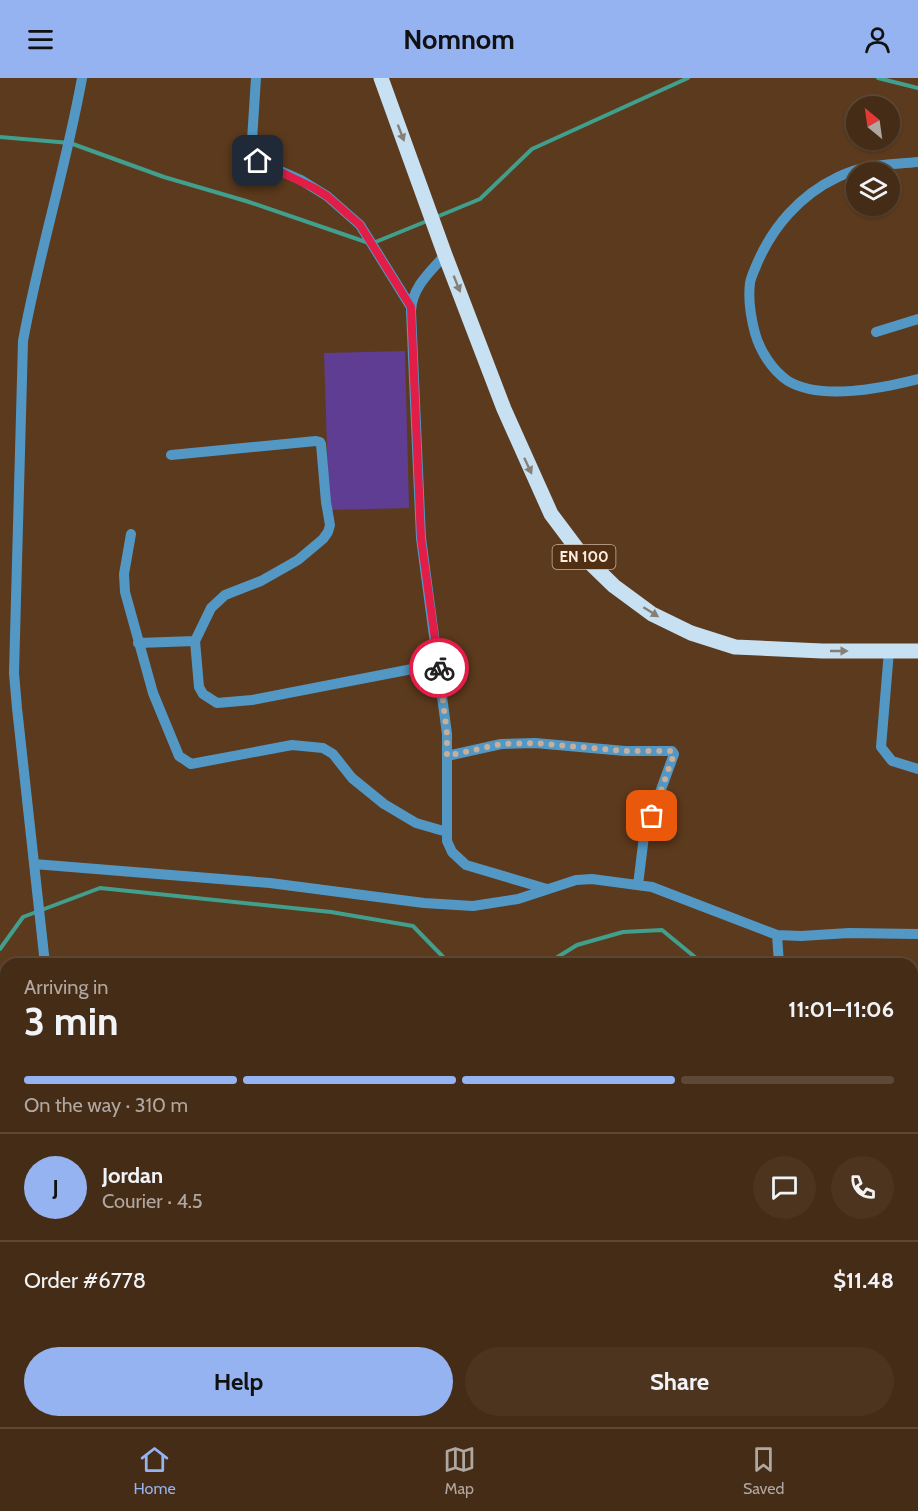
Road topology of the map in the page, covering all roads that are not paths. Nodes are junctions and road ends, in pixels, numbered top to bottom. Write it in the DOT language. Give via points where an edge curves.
graph roads {
  1 [pos="82,78"];
  2 [pos="256,78"];
  3 [pos="381,78"];
  4 [pos="918,162"];
  5 [pos="445,255"];
  6 [pos="411,307"];
  7 [pos="918,319"];
  8 [pos="876,332"];
  9 [pos="918,379"];
  10 [pos="171,455"];
  11 [pos="131,534"];
  12 [pos="195,641"];
  13 [pos="138,643"];
  14 [pos="889,651"];
  15 [pos="918,651"];
  16 [pos="438,664"];
  17 [pos="447,756"];
  18 [pos="918,769"];
  19 [pos="447,832"];
  20 [pos="34,864"];
  21 [pos="638,885"];
  22 [pos="548,889"];
  23 [pos="918,934"];
  24 [pos="777,935"];
  25 [pos="44,958"];
  26 [pos="779,958"];
  1 -- 20 [label="street" via="22,341 15,673"];
  2 -- 6 [label="street" via="252,140 258,161 327,196 360,225"];
  3 -- 5 [label="main road, EN 100, one-way"];
  4 -- 9 [label="street" via="866,166 837,177 810,194 786,215 764,247 750,282 751,320 758,345 788,381 811,389 843,392"];
  5 -- 6 [label="street" via="417,288"];
  5 -- 14 [label="main road, EN 100, one-way" via="504,409 551,514 581,554 614,586 652,614 691,633 735,646"];
  6 -- 16 [label="street" via="421,538"];
  7 -- 8 [label="street"];
  10 -- 12 [label="street" via="316,441 321,444 324,466 330,525 323,539 298,560 225,595 211,608"];
  11 -- 13 [label="street" via="125,592"];
  12 -- 13 [label="street"];
  12 -- 16 [label="street" via="199,687 217,703 252,700"];
  13 -- 19 [label="street" via="153,693 183,760 191,764 292,745 323,748 384,804 416,823"];
  14 -- 15 [label="main road, EN 100"];
  14 -- 18 [label="street" via="881,747 892,761"];
  16 -- 17 [label="street"];
  17 -- 19 [label="street"];
  17 -- 21 [label="street" via="501,744 535,743 672,751 644,836"];
  19 -- 22 [label="street" via="452,852 466,865"];
  20 -- 22 [label="street" via="270,883 473,906 518,899"];
  20 -- 25 [label="street"];
  21 -- 22 [label="street" via="592,879"];
  21 -- 24 [label="street"];
  23 -- 24 [label="street"];
  24 -- 26 [label="street"];
}
